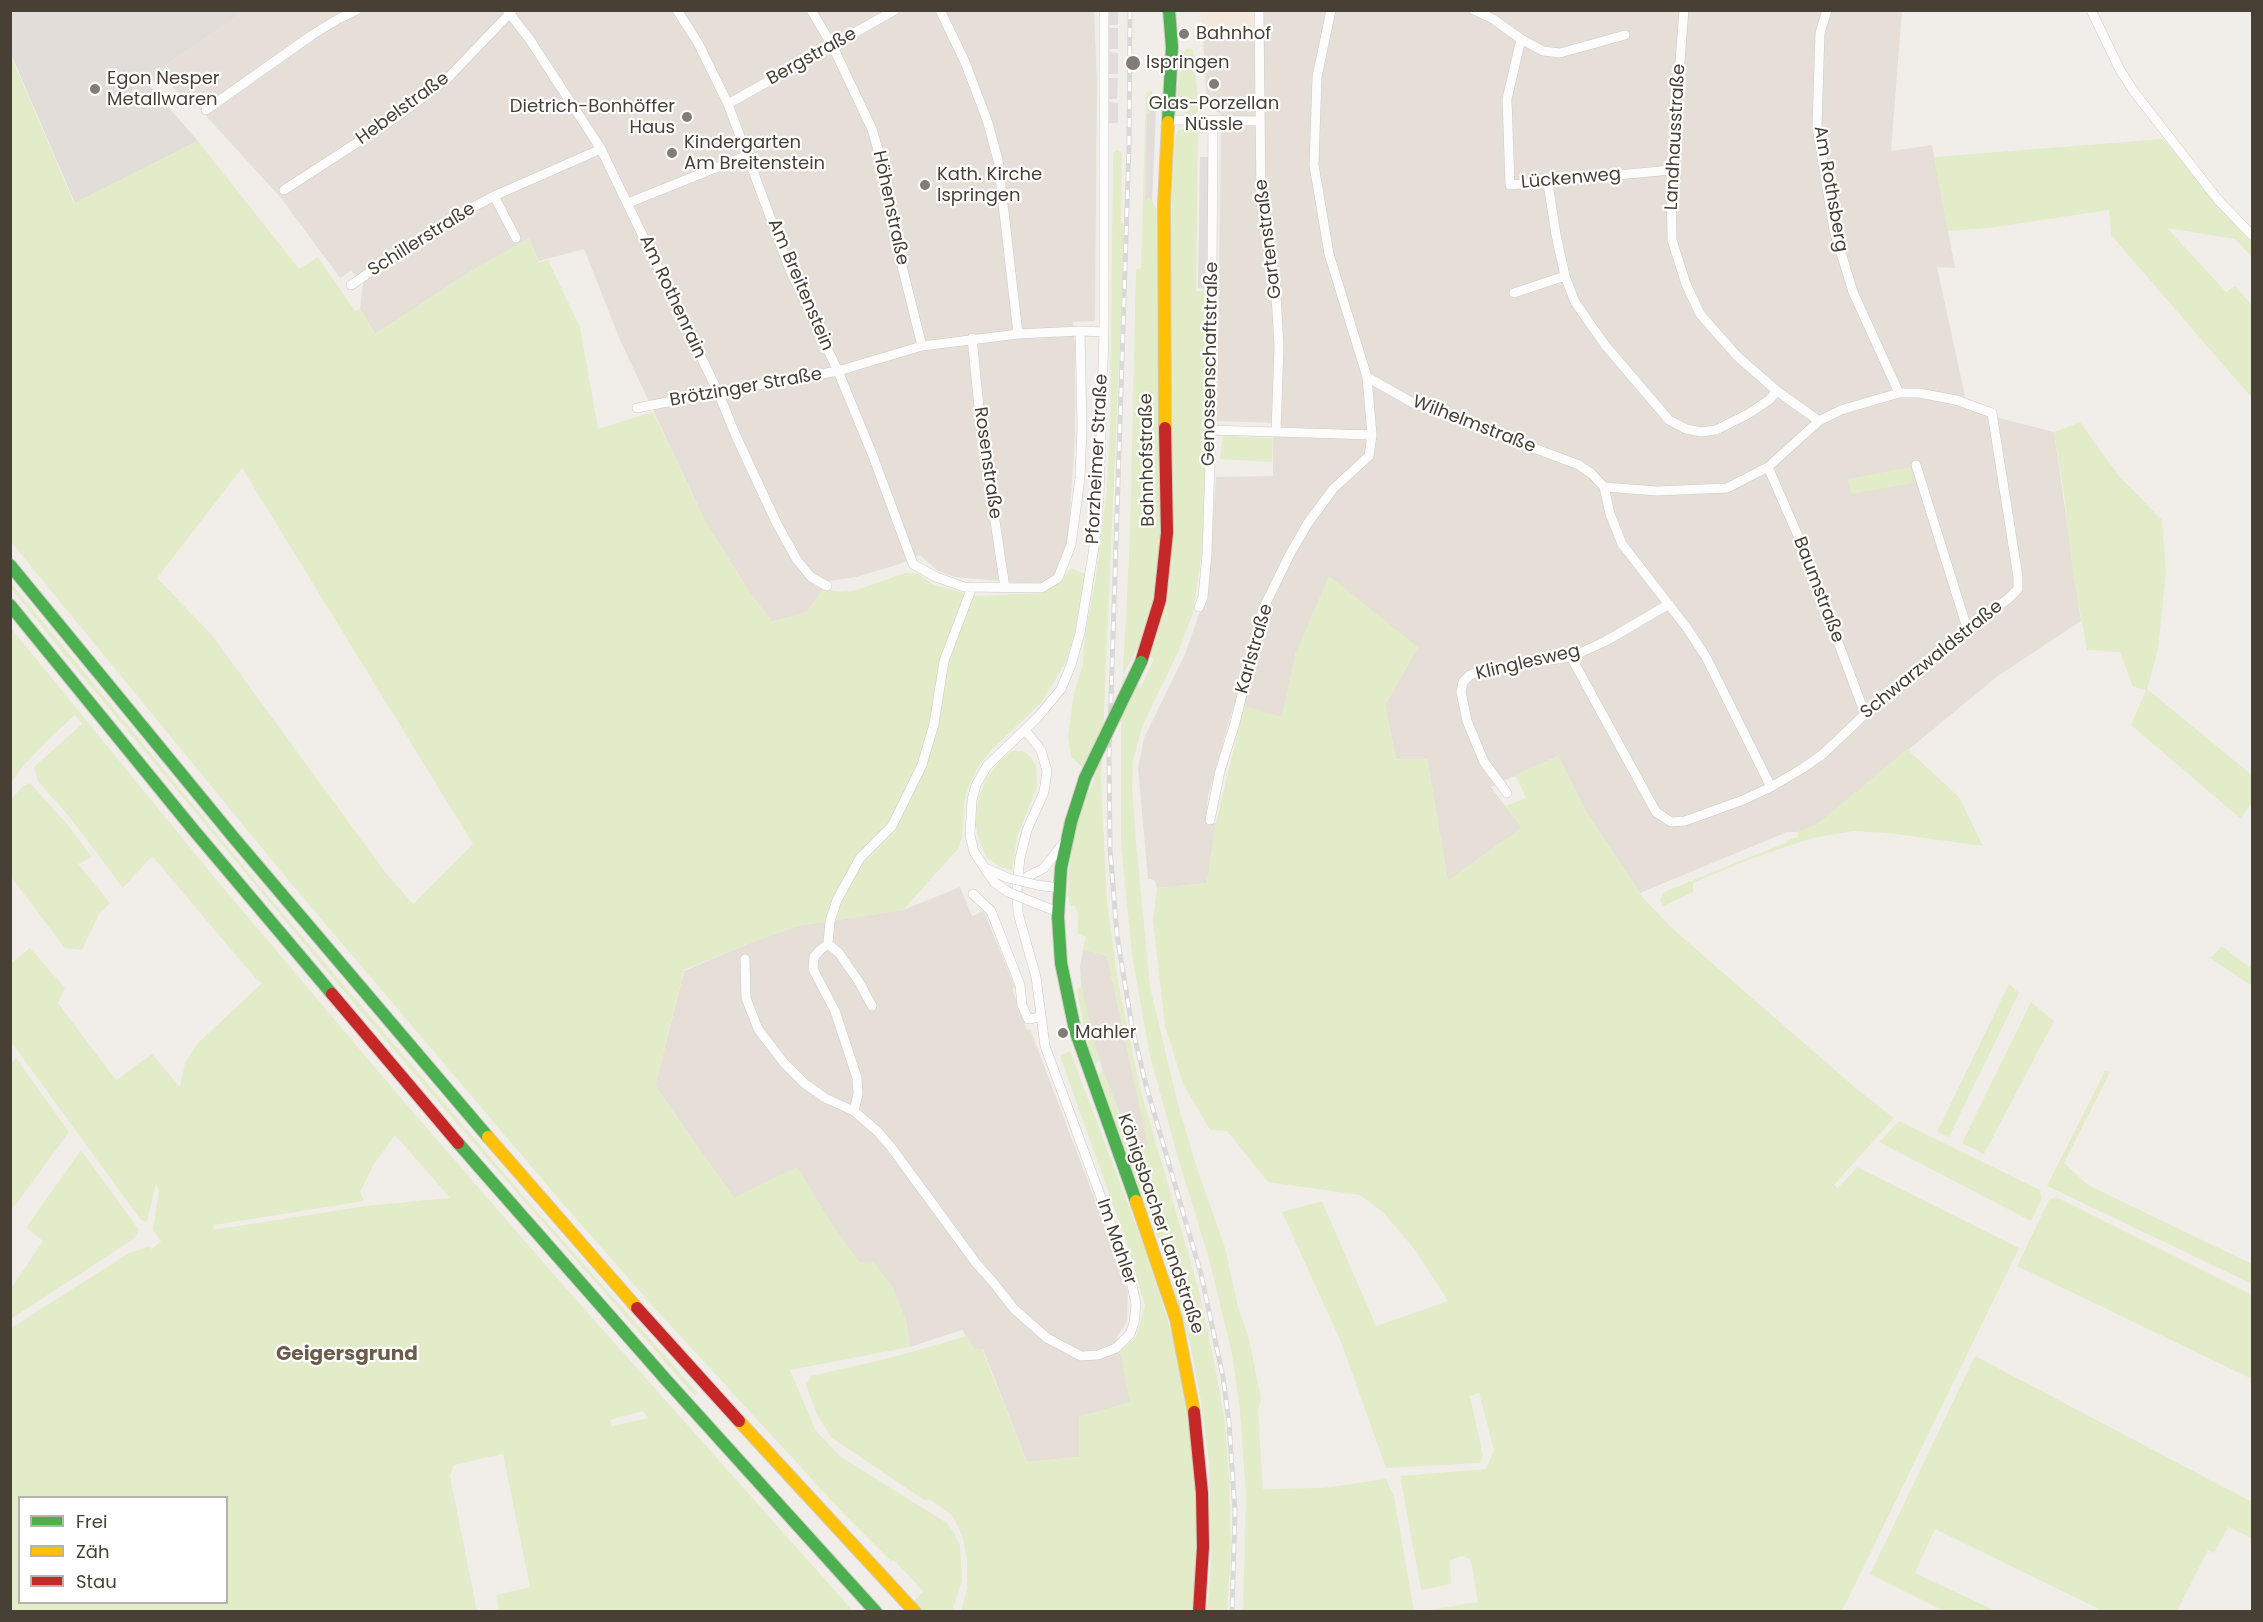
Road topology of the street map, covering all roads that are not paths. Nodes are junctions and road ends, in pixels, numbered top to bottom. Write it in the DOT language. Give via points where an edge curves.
graph roads {
  1 [pos="357,10"];
  2 [pos="677,10"];
  3 [pos="812,10"];
  4 [pos="895,10"];
  5 [pos="940,10"];
  6 [pos="1104,10"];
  7 [pos="1169,10"];
  8 [pos="1259,10"];
  9 [pos="1331,10"];
  10 [pos="1474,10"];
  11 [pos="1684,10"];
  12 [pos="1827,10"];
  13 [pos="2091,10"];
  14 [pos="510,11"];
  15 [pos="1625,35"];
  16 [pos="1521,39"];
  17 [pos="832,45"];
  18 [pos="728,104"];
  19 [pos="207,110"];
  20 [pos="1170,120"];
  21 [pos="1213,121"];
  22 [pos="1260,121"];
  23 [pos="601,149"];
  24 [pos="748,155"];
  25 [pos="1671,170"];
  26 [pos="1548,183"];
  27 [pos="284,189"];
  28 [pos="494,196"];
  29 [pos="628,202"];
  30 [pos="2253,235"];
  31 [pos="516,238"];
  32 [pos="1565,276"];
  33 [pos="351,285"];
  34 [pos="1514,293"];
  35 [pos="1080,331"];
  36 [pos="1104,332"];
  37 [pos="1018,334"];
  38 [pos="972,338"];
  39 [pos="922,346"];
  40 [pos="838,371"];
  41 [pos="1367,377"];
  42 [pos="1777,391"];
  43 [pos="717,392"];
  44 [pos="1899,393"];
  45 [pos="637,408"];
  46 [pos="1819,421"];
  47 [pos="1211,430"];
  48 [pos="1276,432"];
  49 [pos="1372,435"];
  50 [pos="1916,465"];
  51 [pos="1768,467"];
  52 [pos="1604,487"];
  53 [pos="10,565"];
  54 [pos="826,586"];
  55 [pos="972,587"];
  56 [pos="1005,588"];
  57 [pos="1668,604"];
  58 [pos="10,605"];
  59 [pos="1199,607"];
  60 [pos="1967,628"];
  61 [pos="1571,657"];
  62 [pos="1865,714"];
  63 [pos="1025,730"];
  64 [pos="1771,787"];
  65 [pos="1506,792"];
  66 [pos="1210,820"];
  67 [pos="1066,840"];
  68 [pos="983,867"];
  69 [pos="1019,881"];
  70 [pos="1059,888"];
  71 [pos="973,894"];
  72 [pos="1058,912"];
  73 [pos="828,944"];
  74 [pos="745,959"];
  75 [pos="872,1006"];
  76 [pos="1041,1017"];
  77 [pos="854,1111"];
  78 [pos="874,1610"];
  79 [pos="915,1611"];
  80 [pos="1199,1611"];
  1 -- 19 [label="street" via="312,35"];
  2 -- 18 [label="street, Am Breitenstein"];
  3 -- 17 [label="street, Höhenstraße"];
  4 -- 17 [label="street, Bergstraße"];
  5 -- 37 [label="street" via="965,62 998,160"];
  6 -- 36 [label="street, Pforzheimer Straße"];
  7 -- 20 [label="main road, Bahnhofstraße"];
  8 -- 22 [label="street, Gartenstraße"];
  9 -- 41 [label="street" via="1317,76 1314,165 1329,254"];
  10 -- 16 [label="street"];
  11 -- 25 [label="street, Landhausstraße"];
  12 -- 44 [label="street, Am Rothsberg" via="1820,33 1817,126 1834,230 1853,292"];
  13 -- 30 [label="street" via="2135,93 2219,201"];
  14 -- 23 [label="street, Am Rothenrain"];
  14 -- 27 [label="street, Hebelstraße" via="446,80 398,116"];
  15 -- 16 [label="street" via="1560,53 1543,51"];
  16 -- 26 [label="street, Lückenweg" via="1507,99 1510,185"];
  17 -- 18 [label="street, Bergstraße"];
  17 -- 39 [label="street, Höhenstraße" via="872,129 888,185 896,242"];
  18 -- 24 [label="street, Am Breitenstein"];
  20 -- 21 [label="street"];
  20 -- 67 [label="main road, Bahnhofstraße, bridge" via="1163,316 1167,533 1160,600 1142,662 1085,778"];
  21 -- 22 [label="street"];
  21 -- 47 [label="street, Genossenschaftstraße"];
  22 -- 48 [label="street, Gartenstraße" via="1261,202 1275,277 1278,335"];
  23 -- 28 [label="street, Schillerstraße"];
  23 -- 29 [label="street, Am Rothenrain"];
  24 -- 29 [label="street"];
  24 -- 40 [label="street, Am Breitenstein" via="790,270"];
  25 -- 26 [label="street, Lückenweg"];
  25 -- 42 [label="street, Landhausstraße" via="1672,240 1700,314 1737,356"];
  26 -- 32 [label="street"];
  28 -- 31 [label="street, Schillerstraße"];
  28 -- 33 [label="street, Schillerstraße" via="440,225"];
  29 -- 43 [label="street, Am Rothenrain"];
  32 -- 34 [label="street"];
  32 -- 42 [label="street" via="1575,302 1605,345 1669,420 1686,429 1716,430 1748,414"];
  35 -- 36 [label="street, Brötzinger Straße"];
  35 -- 37 [label="street, Brötzinger Straße"];
  35 -- 56 [label="street" via="1080,478 1071,545 1058,578 1042,588"];
  36 -- 63 [label="street, Pforzheimer Straße" via="1099,496 1080,633 1061,689"];
  37 -- 38 [label="street, Brötzinger Straße"];
  38 -- 39 [label="street, Brötzinger Straße"];
  38 -- 56 [label="street, Rosenstraße"];
  39 -- 40 [label="street, Brötzinger Straße"];
  40 -- 43 [label="street, Brötzinger Straße"];
  40 -- 55 [label="street, Am Breitenstein" via="913,564 936,577"];
  41 -- 49 [label="street, Karlstraße"];
  41 -- 52 [label="street, Wilhelmstraße" via="1413,403 1578,465"];
  42 -- 46 [label="street, Landhausstraße"];
  43 -- 45 [label="street, Brötzinger Straße"];
  43 -- 54 [label="street, Am Rothenrain" via="797,560 811,577"];
  44 -- 46 [label="street" via="1858,404"];
  44 -- 60 [label="street, Schwarzwaldstraße" via="1956,400 1992,413 2018,589"];
  46 -- 51 [label="street"];
  47 -- 48 [label="street"];
  47 -- 59 [label="street, Genossenschaftstraße" via="1207,554"];
  48 -- 49 [label="street"];
  49 -- 66 [label="street, Karlstraße" via="1369,456 1333,489 1308,524 1263,609"];
  50 -- 60 [label="street"];
  51 -- 52 [label="street" via="1727,488 1657,491"];
  51 -- 62 [label="street, Baumstraße"];
  52 -- 57 [label="street" via="1622,544"];
  53 -- 79 [label="main road" via="234,838 566,1229"];
  55 -- 56 [label="street"];
  55 -- 73 [label="street" via="944,661 934,724 922,765 892,826 860,858 837,900"];
  57 -- 61 [label="street, Klinglesweg"];
  57 -- 64 [label="street" via="1706,657"];
  58 -- 78 [label="main road" via="446,1129"];
  60 -- 62 [label="street, Schwarzwaldstraße"];
  61 -- 64 [label="street, Schwarzwaldstraße" via="1656,812 1671,822 1704,815"];
  61 -- 65 [label="street, Klinglesweg" via="1483,670 1463,682 1461,692 1467,721 1484,762"];
  62 -- 64 [label="street, Schwarzwaldstraße" via="1823,754"];
  63 -- 68 [label="street, Pforzheimer Straße" via="987,766 976,785 969,817 970,835"];
  63 -- 76 [label="street, Im Mahler" via="1041,750 1047,771 1044,792 1021,850 1017,885 1018,913 1036,977"];
  67 -- 69 [label="street" via="1044,868"];
  67 -- 70 [label="main road, Bahnhofstraße"];
  68 -- 69 [label="street, bridge"];
  68 -- 72 [label="street, Pforzheimer Straße, bridge" via="1008,892"];
  69 -- 70 [label="street, bridge"];
  70 -- 72 [label="main road, Königsbacher Landstraße"];
  71 -- 76 [label="street" via="991,911 1020,985 1028,1019"];
  72 -- 80 [label="main road, Königsbacher Landstraße" via="1061,963 1075,1030 1160,1270 1187,1367 1202,1493"];
  73 -- 75 [label="street" via="839,953"];
  73 -- 77 [label="street" via="814,957 813,969 835,1011 855,1070 858,1094"];
  74 -- 77 [label="street, Im Mahler" via="746,998 758,1029 804,1083"];
  76 -- 77 [label="street, Im Mahler" via="1045,1046 1130,1276 1136,1304 1134,1323 1130,1334 1116,1348 1081,1356 1047,1338 1014,1309 891,1147"];
}
